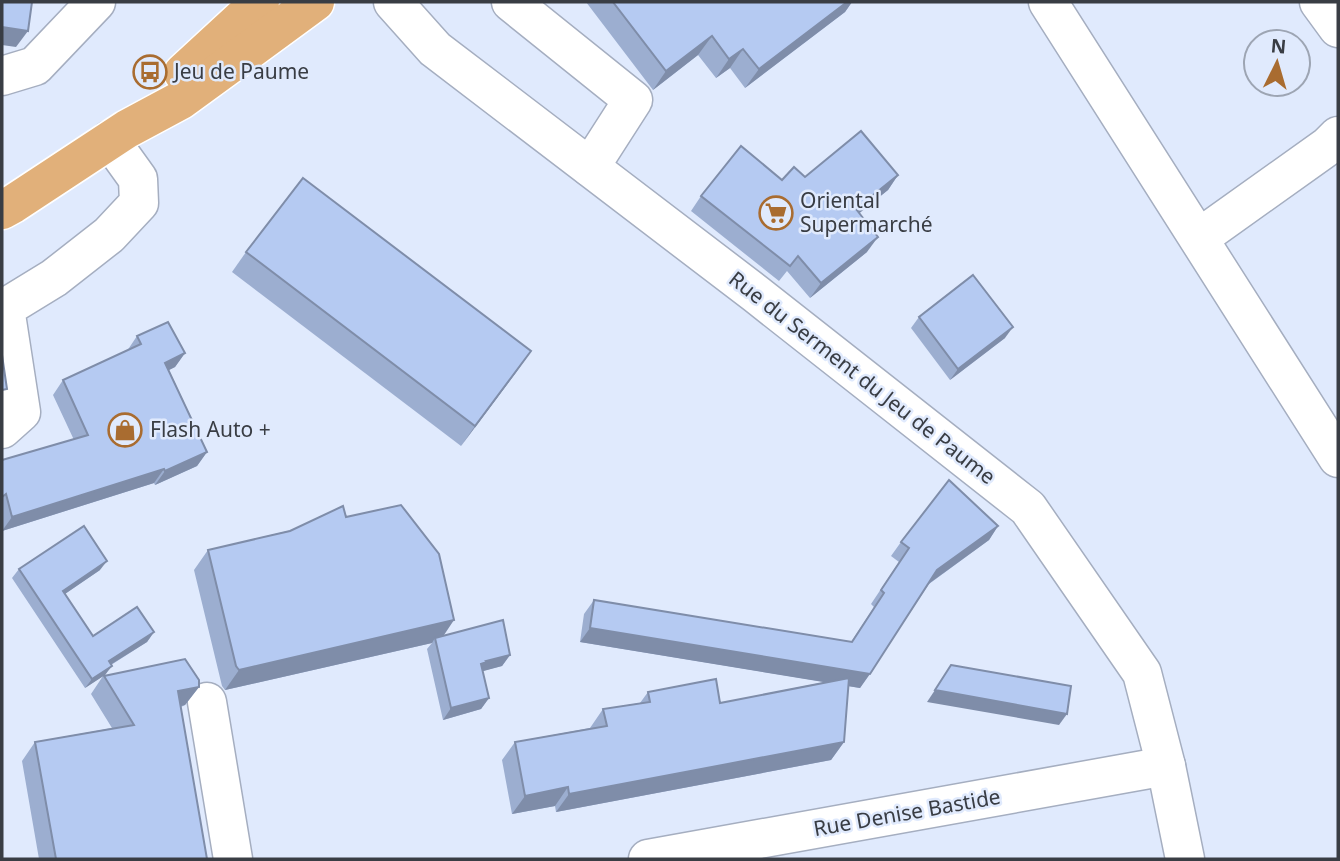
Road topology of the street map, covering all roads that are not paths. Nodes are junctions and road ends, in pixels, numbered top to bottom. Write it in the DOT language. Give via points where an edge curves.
graph roads {
  1 [pos="96,2"];
  2 [pos="260,2"];
  3 [pos="315,2"];
  4 [pos="393,2"];
  5 [pos="511,2"];
  6 [pos="1048,2"];
  7 [pos="1319,2"];
  8 [pos="1338,28"];
  9 [pos="2,76"];
  10 [pos="118,134"];
  11 [pos="1338,136"];
  12 [pos="590,167"];
  13 [pos="2,210"];
  14 [pos="1199,238"];
  15 [pos="2,429"];
  16 [pos="1338,458"];
  17 [pos="207,702"];
  18 [pos="1166,766"];
  19 [pos="233,859"];
  20 [pos="648,859"];
  21 [pos="1185,859"];
  1 -- 9 [label="street" via="35,66"];
  2 -- 10 [label="main road"];
  3 -- 10 [label="main road" via="181,100"];
  4 -- 12 [label="street, Rue du Serment du Jeu de Paume" via="435,48"];
  5 -- 12 [label="street" via="633,100"];
  6 -- 14 [label="street"];
  7 -- 8 [label="street"];
  10 -- 13 [label="main road"];
  10 -- 15 [label="street" via="138,179 139,203 110,235 5,308 21,412"];
  11 -- 14 [label="street"];
  12 -- 18 [label="street, Rue du Serment du Jeu de Paume" via="1028,508 1142,673"];
  14 -- 16 [label="street"];
  17 -- 19 [label="street"];
  18 -- 20 [label="street, Rue Denise Bastide"];
  18 -- 21 [label="street, Rue du Serment du Jeu de Paume"];
}
